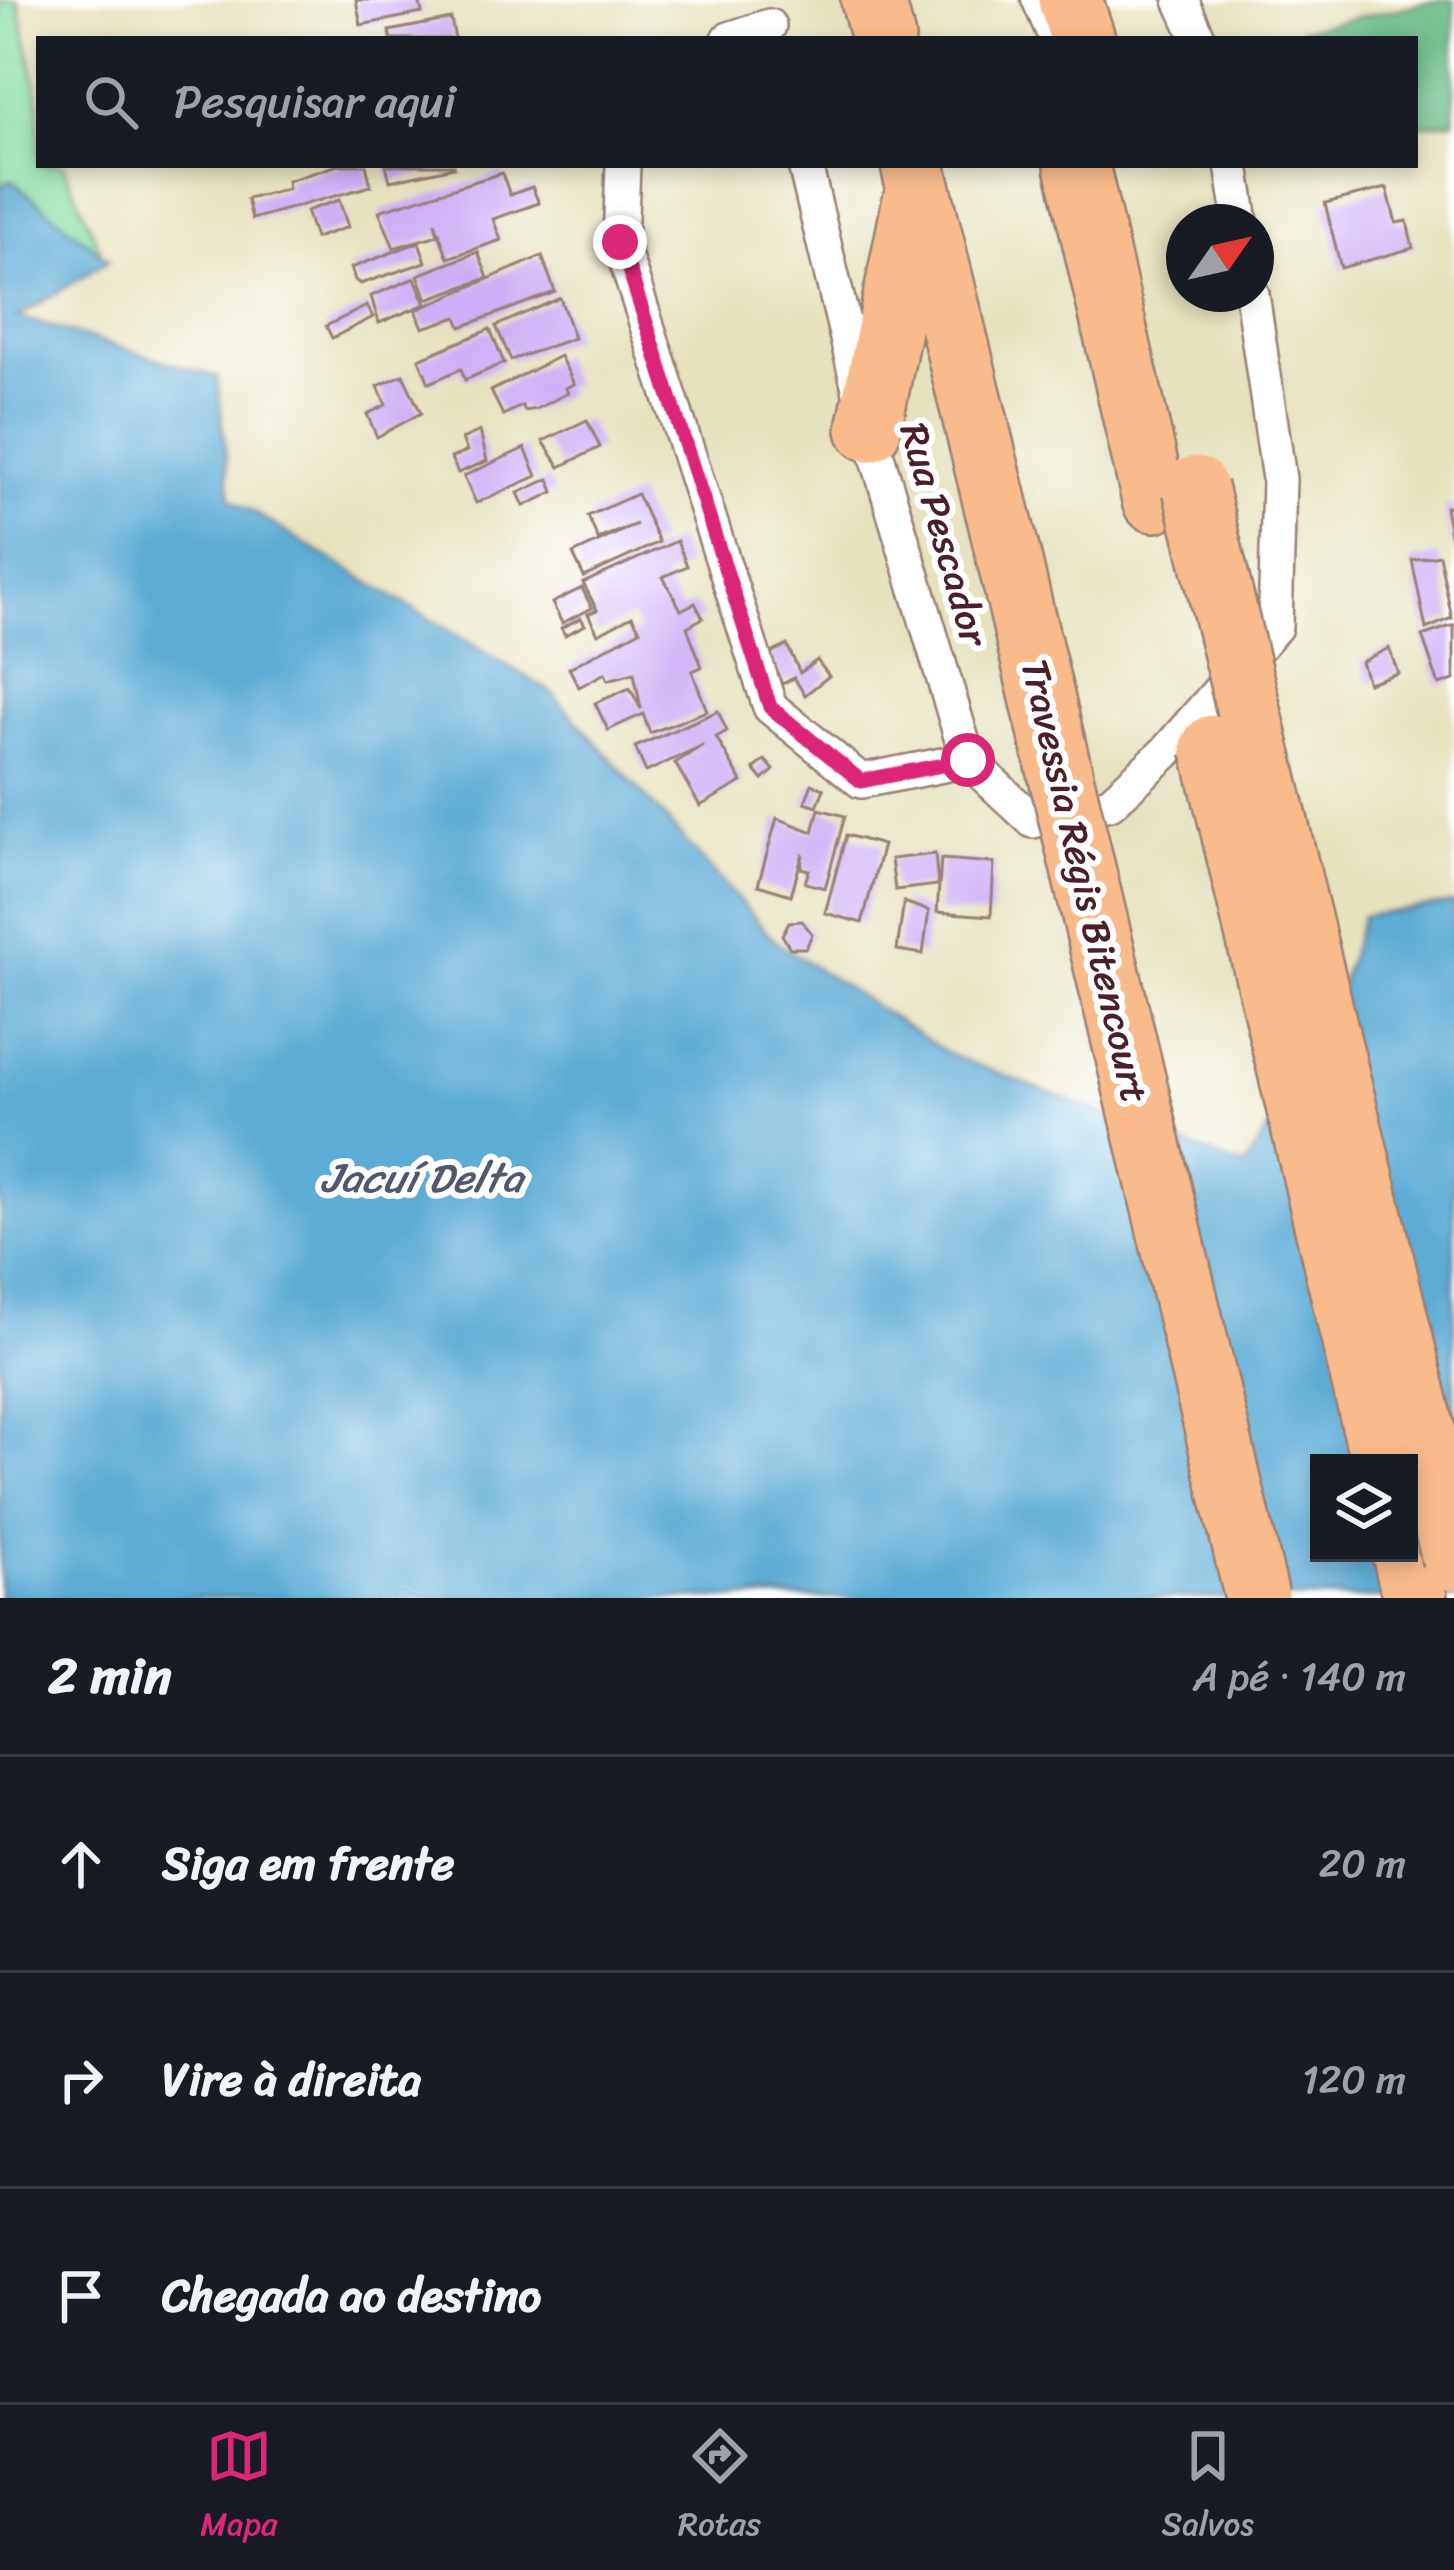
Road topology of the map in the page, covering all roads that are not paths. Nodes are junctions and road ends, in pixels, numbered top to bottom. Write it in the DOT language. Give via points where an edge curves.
graph roads {
  1 [pos="873,0"];
  2 [pos="1030,0"];
  3 [pos="1040,0"];
  4 [pos="1070,0"];
  5 [pos="1181,0"];
  6 [pos="768,22"];
  7 [pos="736,36"];
  8 [pos="882,36"];
  9 [pos="1047,36"];
  10 [pos="1047,36"];
  11 [pos="1082,36"];
  12 [pos="1198,36"];
  13 [pos="623,168"];
  14 [pos="806,168"];
  15 [pos="1078,168"];
  16 [pos="1115,168"];
  17 [pos="1232,168"];
  18 [pos="916,175"];
  19 [pos="1238,204"];
  20 [pos="1255,312"];
  21 [pos="869,429"];
  22 [pos="1175,494"];
  23 [pos="968,760"];
  24 [pos="1381,1454"];
  25 [pos="1454,1559"];
  26 [pos="1406,1562"];
  27 [pos="1257,1598"];
  28 [pos="1415,1598"];
  1 -- 8 [label="highway"];
  2 -- 9 [label="lane"];
  3 -- 10 [label="highway"];
  4 -- 11 [label="highway"];
  5 -- 12 [label="street"];
  6 -- 7 [label="street"];
  13 -- 23 [label="street" via="620,242 770,707 861,781"];
  14 -- 21 [label="street, Rua Pescador"];
  15 -- 22 [label="highway"];
  16 -- 22 [label="highway"];
  17 -- 19 [label="street"];
  18 -- 21 [label="highway"];
  18 -- 27 [label="highway, Travessia Régis Bitencourt, bridge"];
  20 -- 23 [label="street" via="1280,479 1275,627 1110,803 1033,821"];
  21 -- 23 [label="street, Rua Pescador"];
  22 -- 24 [label="highway, bridge"];
  22 -- 25 [label="highway, bridge"];
  26 -- 28 [label="highway"];
}
